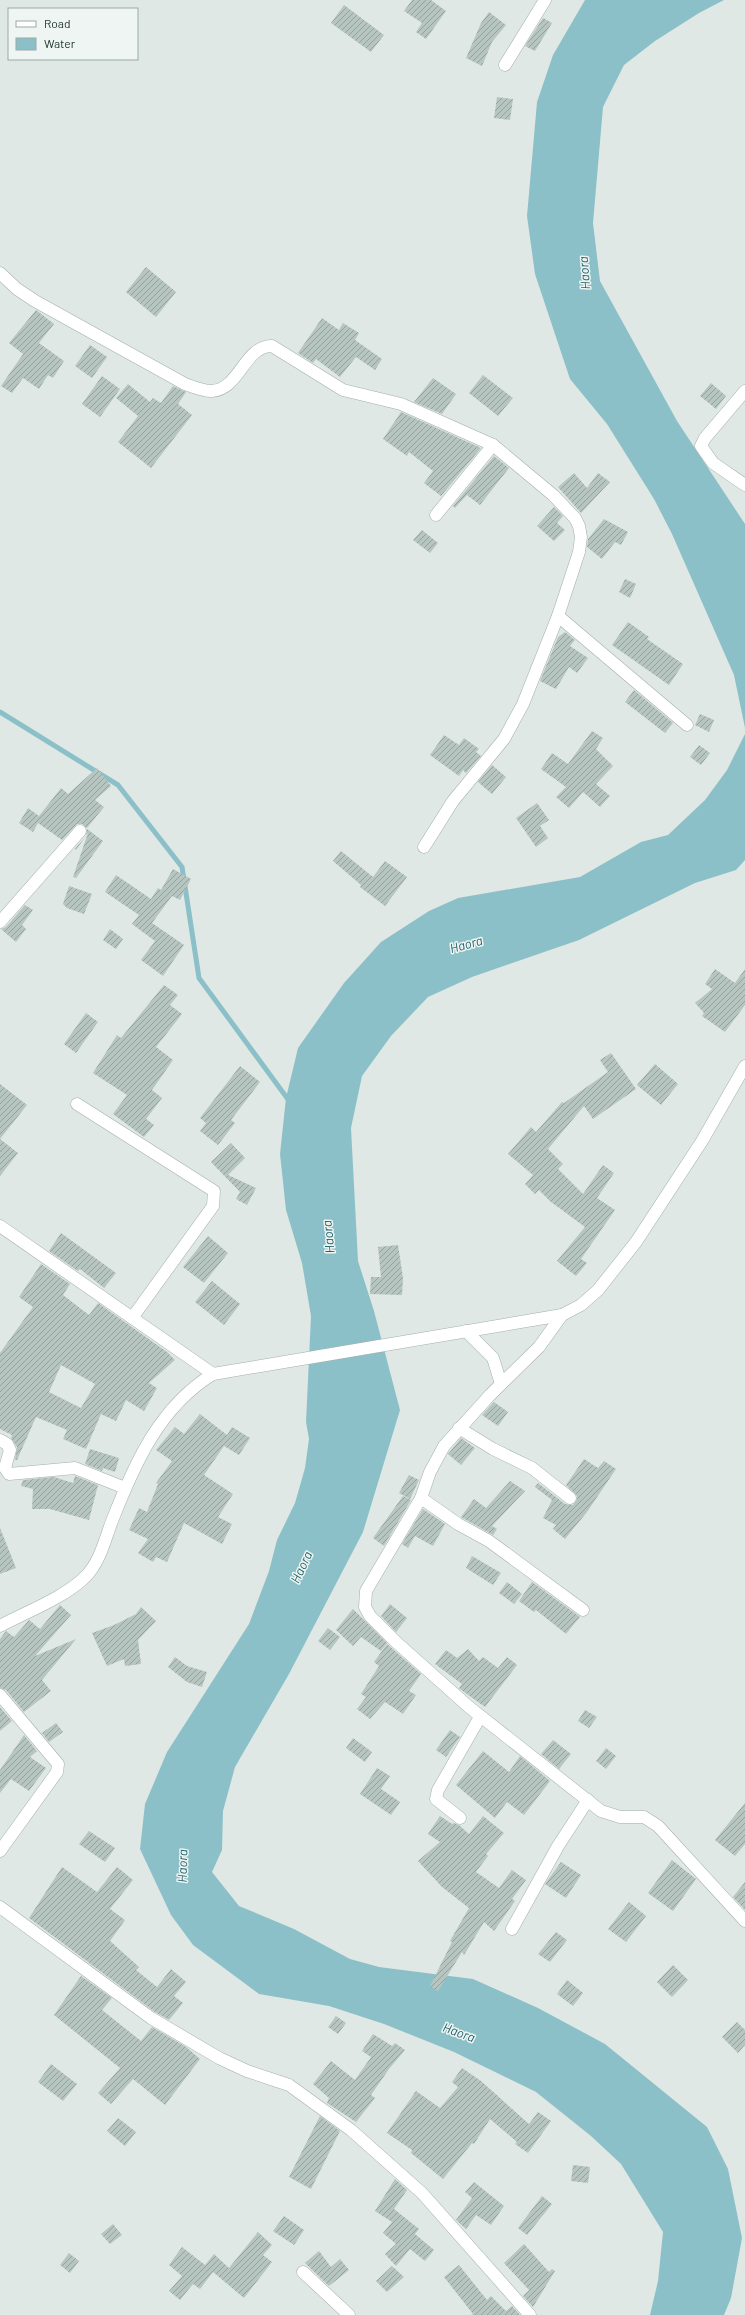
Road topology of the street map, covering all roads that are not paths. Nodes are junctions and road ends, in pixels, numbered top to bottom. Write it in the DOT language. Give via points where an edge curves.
graph roads {
  1 [pos="545,0"];
  2 [pos="505,64"];
  3 [pos="0,273"];
  4 [pos="745,391"];
  5 [pos="493,445"];
  6 [pos="745,485"];
  7 [pos="436,515"];
  8 [pos="558,616"];
  9 [pos="687,725"];
  10 [pos="80,831"];
  11 [pos="424,847"];
  12 [pos="0,922"];
  13 [pos="745,1066"];
  14 [pos="77,1104"];
  15 [pos="0,1226"];
  16 [pos="562,1315"];
  17 [pos="132,1318"];
  18 [pos="466,1331"];
  19 [pos="213,1374"];
  20 [pos="501,1384"];
  21 [pos="460,1428"];
  22 [pos="0,1440"];
  23 [pos="125,1488"];
  24 [pos="421,1498"];
  25 [pos="570,1498"];
  26 [pos="583,1610"];
  27 [pos="0,1626"];
  28 [pos="0,1695"];
  29 [pos="480,1716"];
  30 [pos="588,1800"];
  31 [pos="460,1818"];
  32 [pos="0,1851"];
  33 [pos="0,1907"];
  34 [pos="745,1922"];
  35 [pos="512,1929"];
  36 [pos="303,2272"];
  37 [pos="348,2315"];
  38 [pos="530,2315"];
  1 -- 2 [label="street"];
  3 -- 5 [label="street" via="35,301 185,384 208,390 223,388 256,349 272,346 344,390 401,404"];
  4 -- 6 [label="street" via="701,446 713,463"];
  5 -- 7 [label="street"];
  5 -- 8 [label="street" via="553,495 575,518 579,526 579,552"];
  8 -- 9 [label="street"];
  8 -- 11 [label="street" via="523,704 504,739 453,801"];
  10 -- 12 [label="street"];
  13 -- 16 [label="street" via="690,1160 636,1242 598,1290 581,1305"];
  14 -- 17 [label="street" via="179,1167 214,1192 214,1206"];
  15 -- 17 [label="street"];
  16 -- 18 [label="street"];
  16 -- 20 [label="street" via="538,1347"];
  17 -- 19 [label="street"];
  18 -- 19 [label="street"];
  18 -- 20 [label="street" via="493,1358"];
  19 -- 23 [label="street" via="195,1385 160,1422"];
  20 -- 21 [label="street"];
  21 -- 24 [label="street" via="438,1456"];
  21 -- 25 [label="street" via="493,1449 532,1468"];
  22 -- 23 [label="street" via="7,1444 10,1450 5,1468 9,1474 75,1468"];
  23 -- 27 [label="street" via="97,1560 87,1575 74,1586"];
  24 -- 26 [label="street" via="488,1541"];
  24 -- 29 [label="street" via="366,1591 365,1607 370,1616 396,1642"];
  28 -- 32 [label="street" via="58,1764 57,1772"];
  29 -- 30 [label="street"];
  29 -- 31 [label="street" via="438,1790 436,1799"];
  30 -- 34 [label="street" via="610,1816 644,1817 658,1826"];
  30 -- 35 [label="street" via="558,1846"];
  33 -- 38 [label="street" via="152,2018 219,2058 289,2085 351,2130 422,2193"];
  36 -- 37 [label="street"];
}
